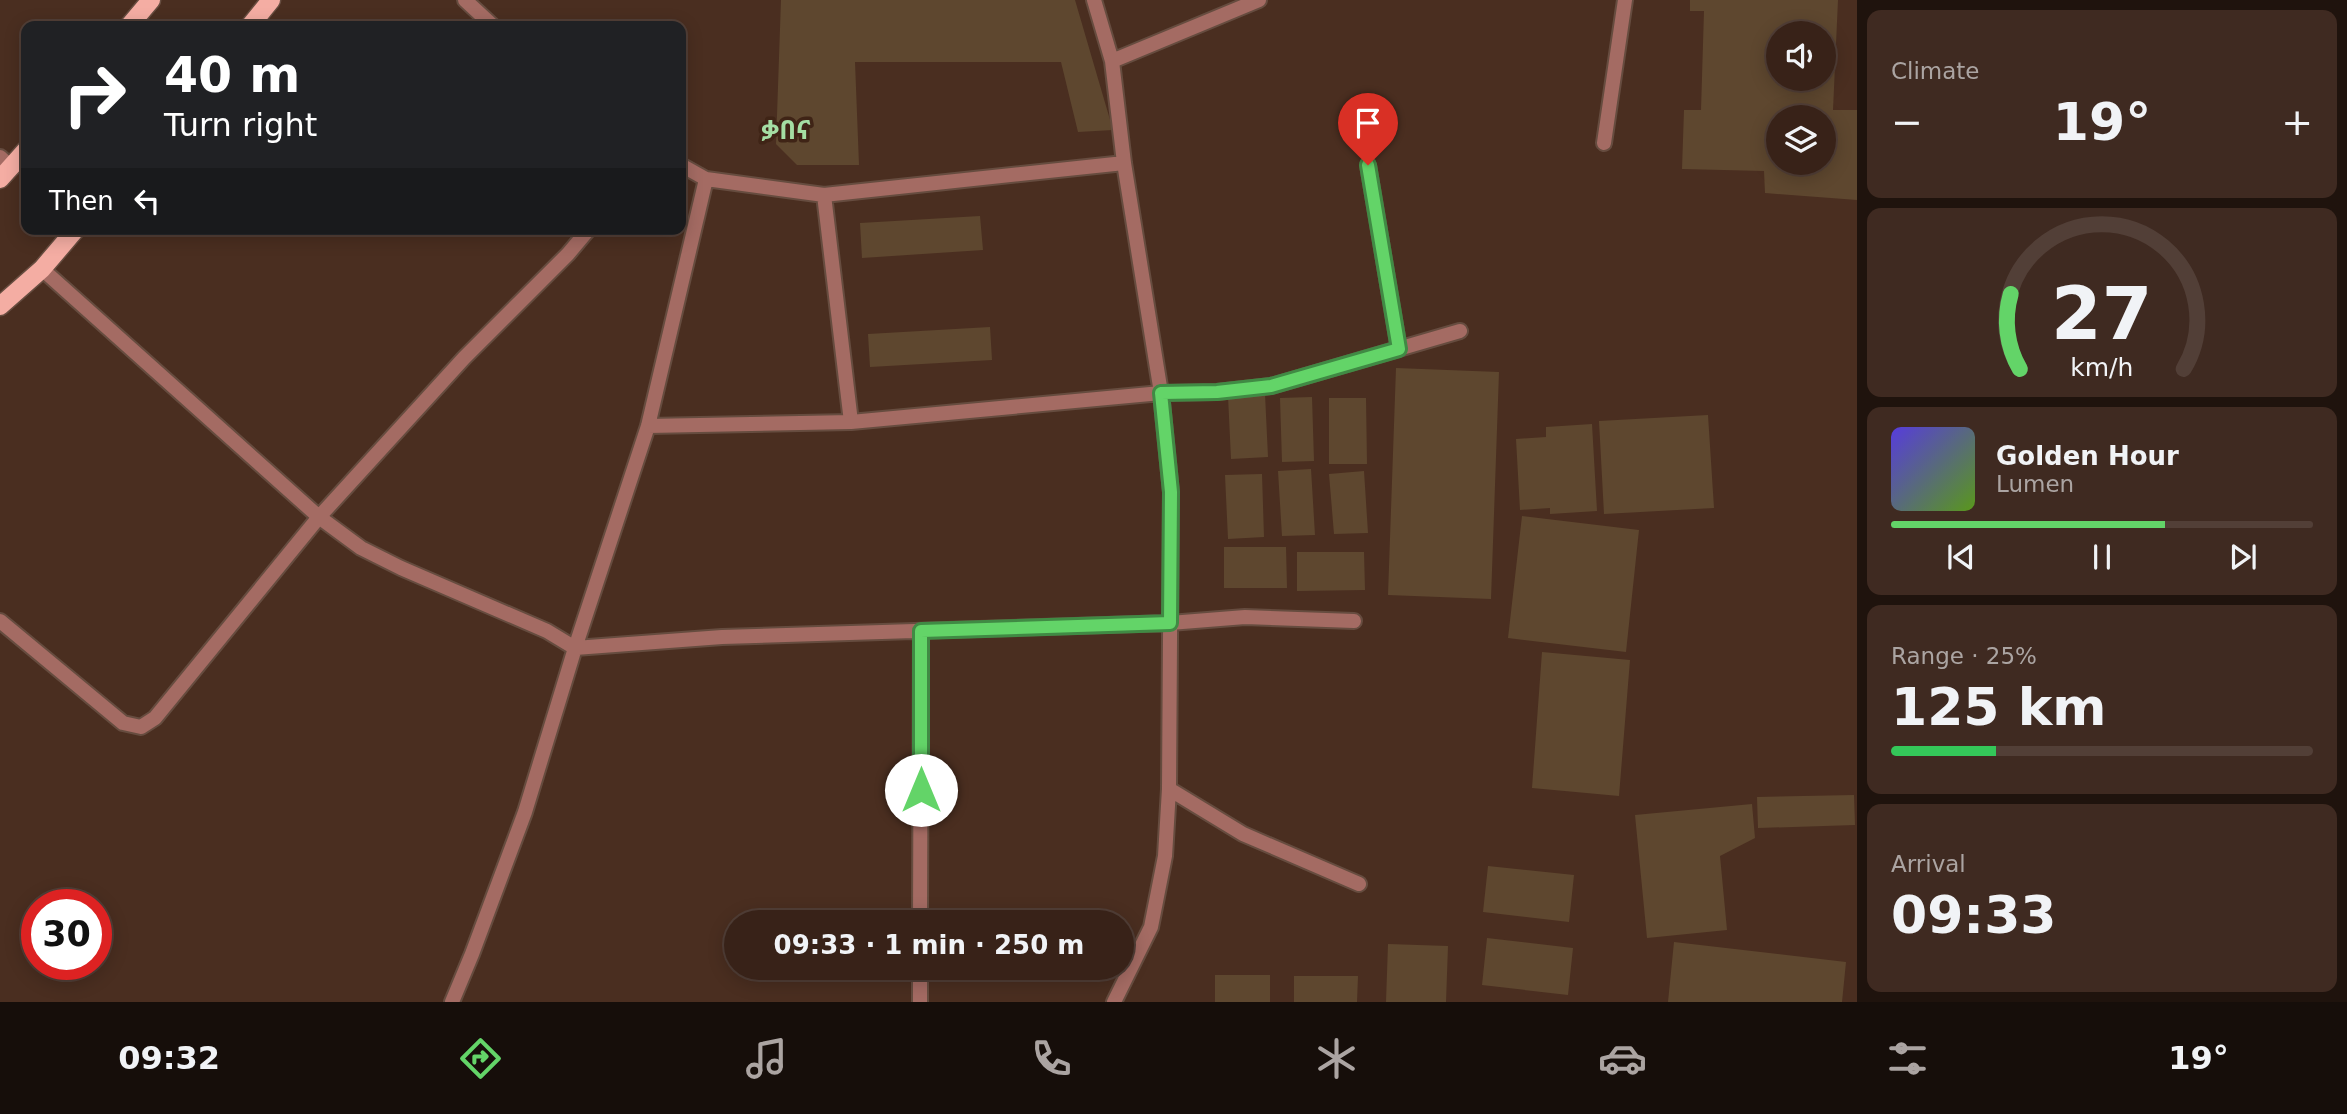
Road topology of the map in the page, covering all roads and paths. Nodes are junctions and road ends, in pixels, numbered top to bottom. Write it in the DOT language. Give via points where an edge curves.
graph roads {
  1 [pos="151,0"];
  2 [pos="271,0"];
  3 [pos="464,0"];
  4 [pos="1094,0"];
  5 [pos="1259,0"];
  6 [pos="1625,0"];
  7 [pos="133,21"];
  8 [pos="254,21"];
  9 [pos="487,21"];
  10 [pos="1112,61"];
  11 [pos="1604,143"];
  12 [pos="21,154"];
  13 [pos="1124,163"];
  14 [pos="1368,165"];
  15 [pos="4,168"];
  16 [pos="686,168"];
  17 [pos="706,178"];
  18 [pos="824,195"];
  19 [pos="71,235"];
  20 [pos="584,235"];
  21 [pos="42,269"];
  22 [pos="0,306"];
  23 [pos="1460,331"];
  24 [pos="1399,349"];
  25 [pos="1161,393"];
  26 [pos="851,422"];
  27 [pos="648,426"];
  28 [pos="319,517"];
  29 [pos="0,621"];
  30 [pos="1354,621"];
  31 [pos="1170,623"];
  32 [pos="921,631"];
  33 [pos="575,648"];
  34 [pos="1170,789"];
  35 [pos="1359,884"];
  36 [pos="920,910"];
  37 [pos="920,980"];
  38 [pos="452,1002"];
  39 [pos="920,1002"];
  40 [pos="1114,1002"];
  1 -- 7 [label="main road"];
  2 -- 8 [label="main road"];
  3 -- 9 [label="street"];
  4 -- 10 [label="street"];
  5 -- 10 [label="street"];
  6 -- 11 [label="street"];
  10 -- 13 [label="street"];
  12 -- 15 [label="main road"];
  13 -- 18 [label="street"];
  13 -- 25 [label="street"];
  14 -- 24 [label="street"];
  16 -- 17 [label="street"];
  17 -- 18 [label="street"];
  17 -- 27 [label="street"];
  18 -- 26 [label="street"];
  19 -- 21 [label="main road"];
  20 -- 28 [label="street"];
  21 -- 22 [label="main road"];
  21 -- 28 [label="street"];
  23 -- 24 [label="street"];
  24 -- 25 [label="street" via="1271,386"];
  25 -- 26 [label="street"];
  25 -- 31 [label="street" via="1171,492"];
  26 -- 27 [label="street"];
  27 -- 33 [label="street"];
  28 -- 29 [label="street" via="155,718 141,727 123,723"];
  28 -- 33 [label="street" via="361,548 547,631"];
  30 -- 31 [label="street" via="1245,617"];
  31 -- 32 [label="street"];
  31 -- 34 [label="street"];
  32 -- 33 [label="street" via="722,637"];
  32 -- 36 [label="street"];
  33 -- 38 [label="street" via="525,812"];
  34 -- 35 [label="street" via="1242,834"];
  34 -- 40 [label="street" via="1165,856 1151,927"];
  37 -- 39 [label="street"];
}
